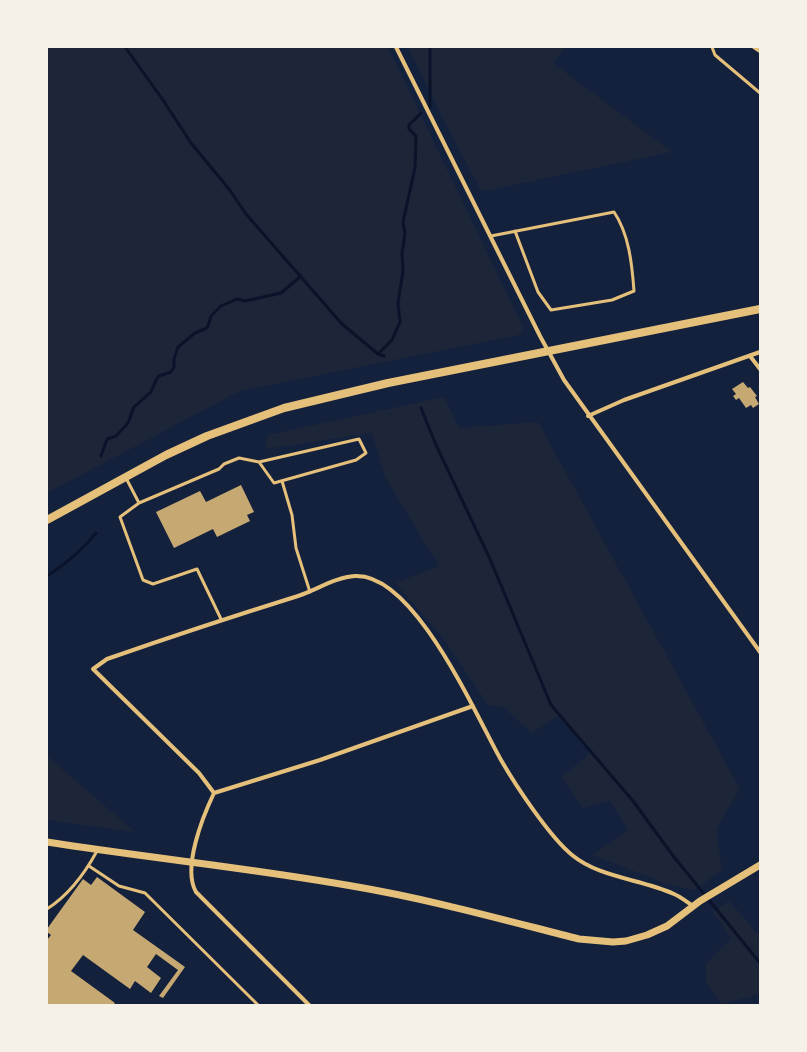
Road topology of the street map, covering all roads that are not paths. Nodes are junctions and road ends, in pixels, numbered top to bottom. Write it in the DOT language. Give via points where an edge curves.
graph roads {
  1 [pos="396,47"];
  2 [pos="712,47"];
  3 [pos="754,47"];
  4 [pos="760,51"];
  5 [pos="760,93"];
  6 [pos="515,232"];
  7 [pos="491,236"];
  8 [pos="760,309"];
  9 [pos="548,351"];
  10 [pos="760,352"];
  11 [pos="750,356"];
  12 [pos="760,369"];
  13 [pos="588,416"];
  14 [pos="259,462"];
  15 [pos="125,478"];
  16 [pos="282,481"];
  17 [pos="140,503"];
  18 [pos="47,520"];
  19 [pos="310,592"];
  20 [pos="221,619"];
  21 [pos="760,652"];
  22 [pos="473,706"];
  23 [pos="214,793"];
  24 [pos="47,842"];
  25 [pos="98,850"];
  26 [pos="191,863"];
  27 [pos="760,865"];
  28 [pos="89,866"];
  29 [pos="697,904"];
  30 [pos="47,909"];
  31 [pos="258,1005"];
  32 [pos="309,1005"];
  1 -- 7 [label="street"];
  2 -- 5 [label="lane" via="715,56"];
  3 -- 4 [label="street"];
  6 -- 6 [label="lane" via="614,212 622,224 632,268 634,291 612,300 551,310 538,292"];
  6 -- 7 [label="lane"];
  7 -- 9 [label="street"];
  8 -- 9 [label="main road"];
  9 -- 13 [label="street"];
  9 -- 15 [label="main road" via="284,408 207,436"];
  10 -- 11 [label="street"];
  11 -- 12 [label="street"];
  11 -- 13 [label="street" via="624,400"];
  13 -- 21 [label="street"];
  14 -- 16 [label="lane" via="274,483"];
  14 -- 16 [label="lane" via="359,439 366,453 356,460"];
  14 -- 17 [label="lane" via="239,458"];
  15 -- 17 [label="lane"];
  15 -- 18 [label="main road"];
  16 -- 19 [label="lane" via="292,515 296,548"];
  17 -- 20 [label="lane" via="120,517 143,580 153,584 197,569"];
  19 -- 20 [label="street"];
  19 -- 22 [label="street" via="352,576 374,579 399,597 430,633 446,656"];
  20 -- 23 [label="street" via="107,659 93,669 200,773"];
  22 -- 23 [label="street" via="320,760"];
  22 -- 29 [label="street" via="515,783 547,827 571,854 590,867 675,894"];
  23 -- 26 [label="street"];
  24 -- 25 [label="street"];
  25 -- 26 [label="street"];
  25 -- 28 [label="lane"];
  26 -- 29 [label="street" via="284,874 354,886 601,942 626,941 647,935 667,926"];
  26 -- 32 [label="street" via="191,880 196,892"];
  27 -- 29 [label="street"];
  28 -- 30 [label="lane" via="68,893"];
  28 -- 31 [label="lane" via="119,886 145,893"];
}
